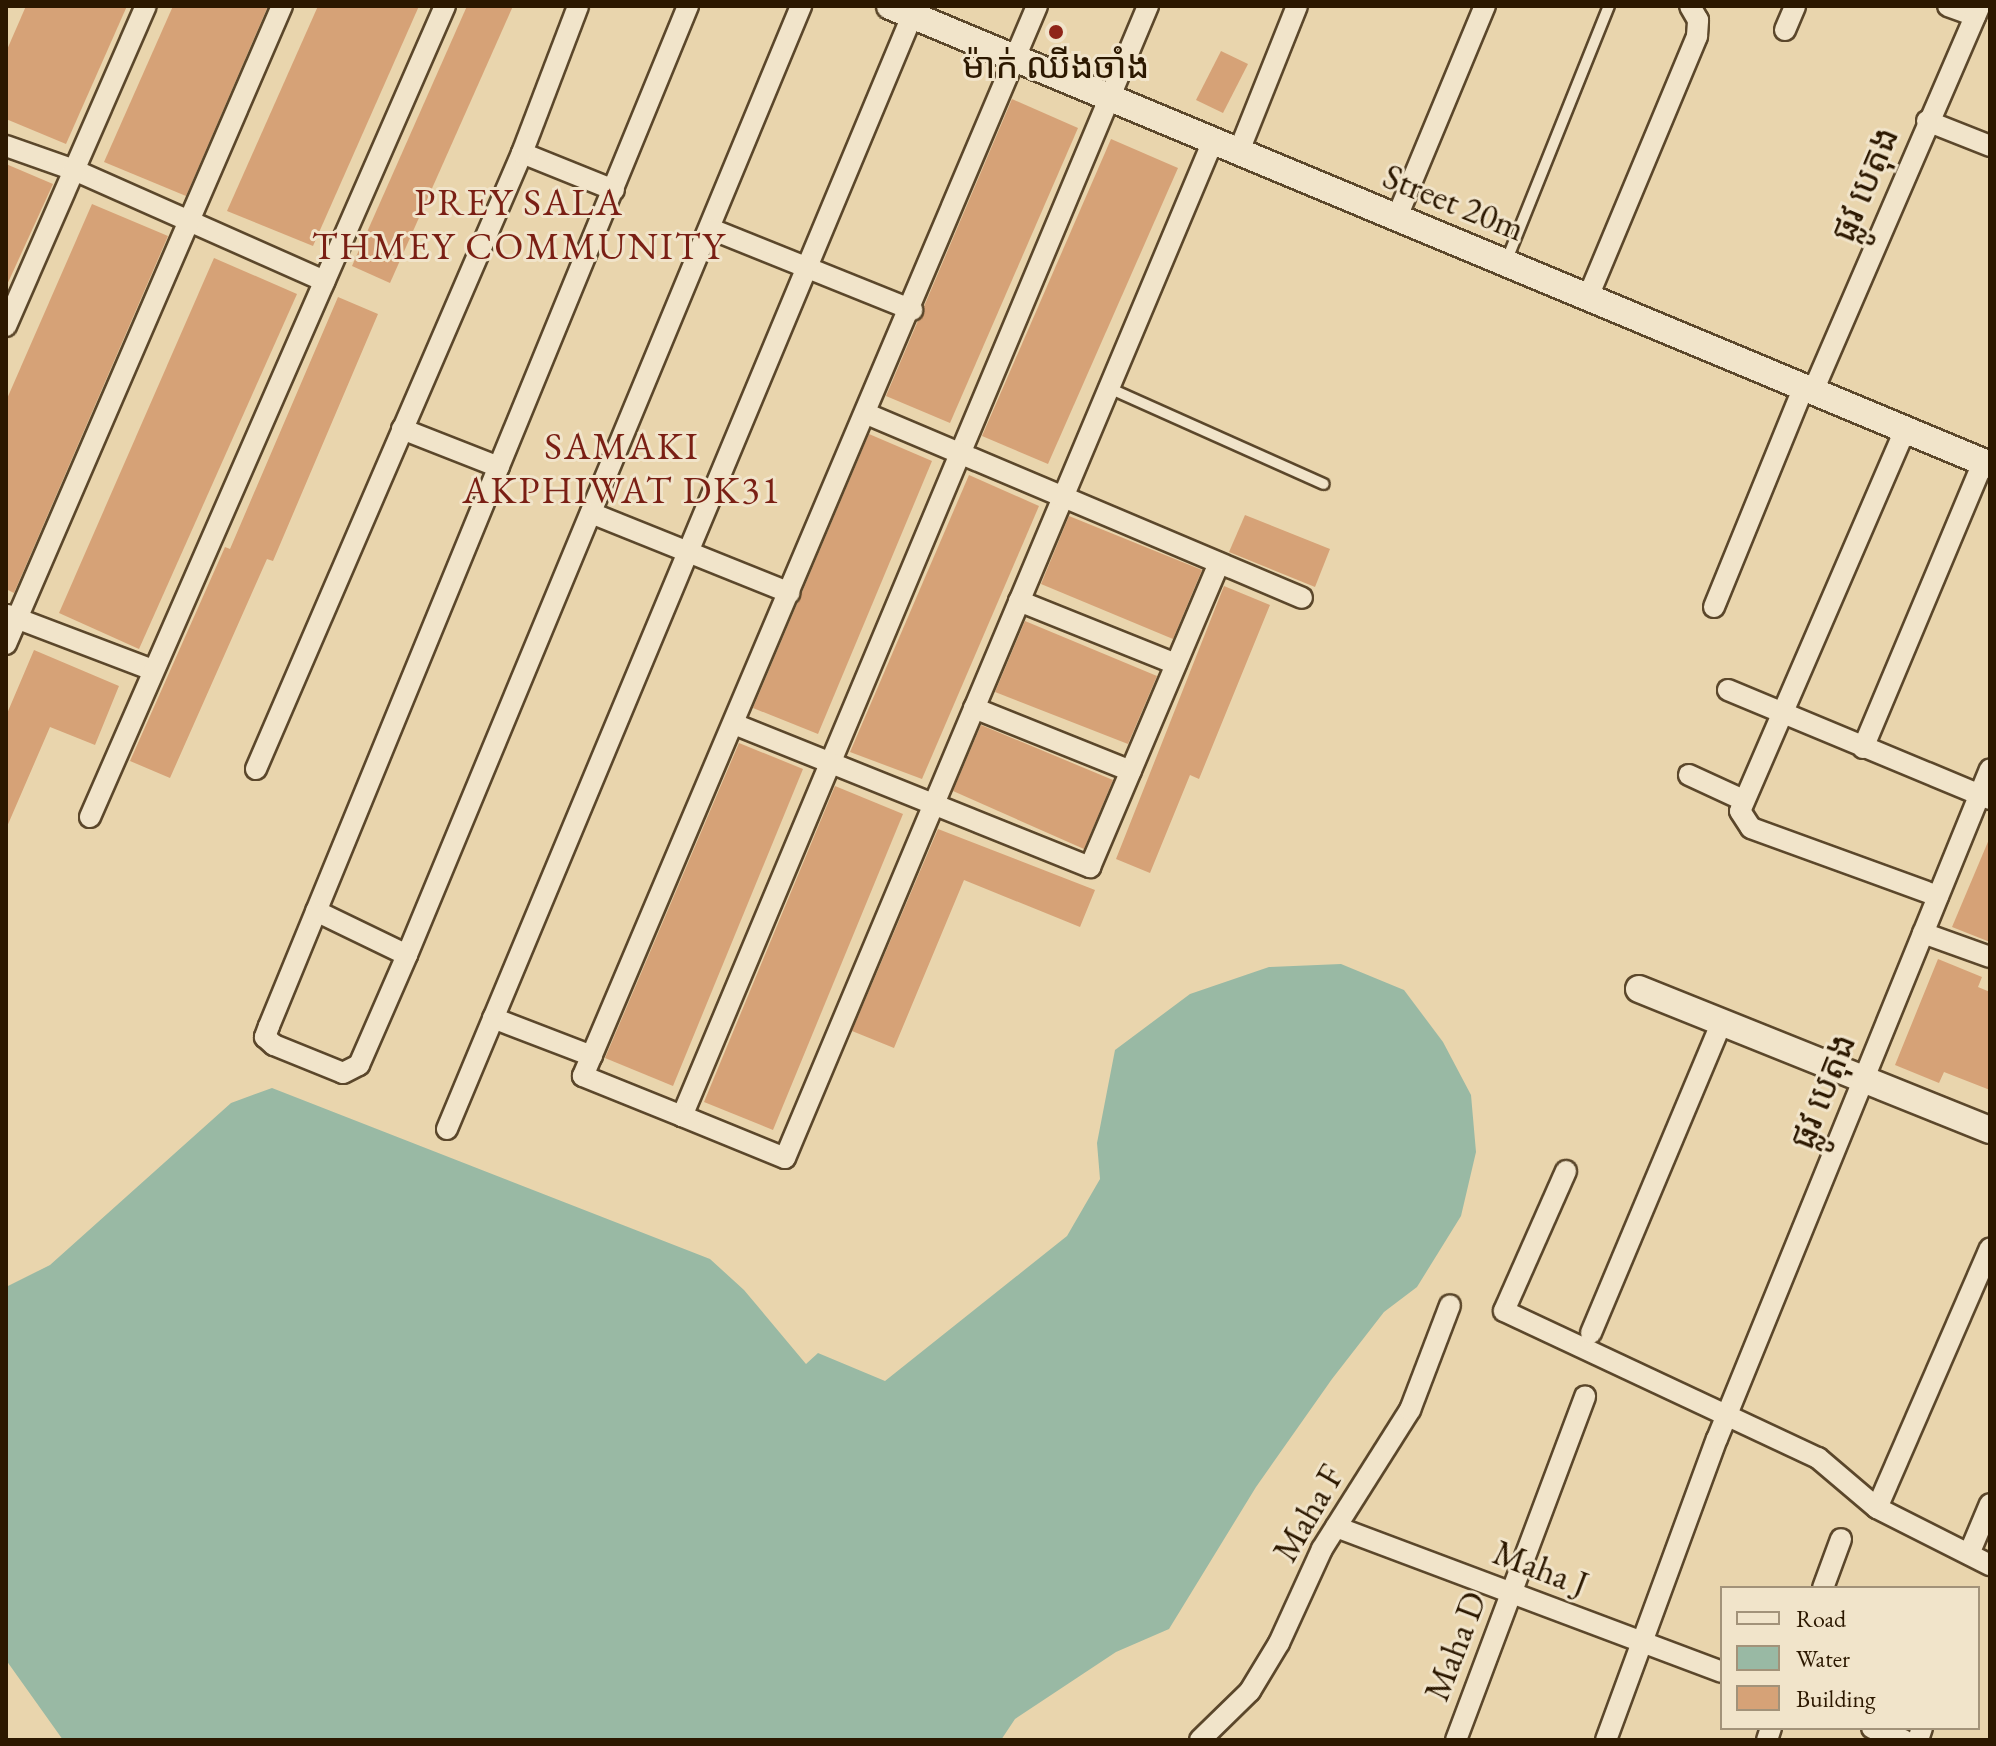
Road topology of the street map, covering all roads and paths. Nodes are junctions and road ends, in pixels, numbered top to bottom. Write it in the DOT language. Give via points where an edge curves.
graph roads {
  1 [pos="146,6"];
  2 [pos="282,6"];
  3 [pos="445,6"];
  4 [pos="578,6"];
  5 [pos="688,6"];
  6 [pos="801,6"];
  7 [pos="1037,6"];
  8 [pos="1148,6"];
  9 [pos="1297,6"];
  10 [pos="1485,6"];
  11 [pos="1609,6"];
  12 [pos="1690,6"];
  13 [pos="1795,6"];
  14 [pos="1948,6"];
  15 [pos="906,9"];
  16 [pos="1978,11"];
  17 [pos="1785,30"];
  18 [pos="1015,58"];
  19 [pos="1109,98"];
  20 [pos="1927,121"];
  21 [pos="1213,141"];
  22 [pos="6,146"];
  23 [pos="1990,146"];
  24 [pos="1239,151"];
  25 [pos="522,153"];
  26 [pos="74,170"];
  27 [pos="614,190"];
  28 [pos="1397,217"];
  29 [pos="189,221"];
  30 [pos="711,229"];
  31 [pos="1506,262"];
  32 [pos="807,269"];
  33 [pos="324,281"];
  34 [pos="1588,297"];
  35 [pos="912,310"];
  36 [pos="6,326"];
  37 [pos="1109,388"];
  38 [pos="1808,389"];
  39 [pos="867,414"];
  40 [pos="402,429"];
  41 [pos="1905,430"];
  42 [pos="960,453"];
  43 [pos="1986,464"];
  44 [pos="499,467"];
  45 [pos="1324,484"];
  46 [pos="1063,497"];
  47 [pos="591,513"];
  48 [pos="686,551"];
  49 [pos="1219,563"];
  50 [pos="790,593"];
  51 [pos="1302,598"];
  52 [pos="1019,601"];
  53 [pos="1714,607"];
  54 [pos="11,616"];
  55 [pos="6,644"];
  56 [pos="1176,664"];
  57 [pos="153,670"];
  58 [pos="1728,690"];
  59 [pos="974,708"];
  60 [pos="1784,712"];
  61 [pos="734,724"];
  62 [pos="1863,748"];
  63 [pos="830,762"];
  64 [pos="256,769"];
  65 [pos="1990,769"];
  66 [pos="1131,771"];
  67 [pos="1689,775"];
  68 [pos="1985,797"];
  69 [pos="1743,800"];
  70 [pos="934,804"];
  71 [pos="90,817"];
  72 [pos="1938,896"];
  73 [pos="316,911"];
  74 [pos="1923,933"];
  75 [pos="407,955"];
  76 [pos="1990,957"];
  77 [pos="1639,989"];
  78 [pos="493,1018"];
  79 [pos="1721,1023"];
  80 [pos="592,1056"];
  81 [pos="1864,1079"];
  82 [pos="682,1116"];
  83 [pos="447,1129"];
  84 [pos="1990,1130"];
  85 [pos="1566,1171"];
  86 [pos="1990,1248"];
  87 [pos="1450,1305"];
  88 [pos="1591,1333"];
  89 [pos="1585,1396"];
  90 [pos="1726,1416"];
  91 [pos="1990,1504"];
  92 [pos="1877,1508"];
  93 [pos="1336,1527"];
  94 [pos="1841,1539"];
  95 [pos="1969,1554"];
  96 [pos="1990,1565"];
  97 [pos="1824,1586"];
  98 [pos="1511,1593"];
  99 [pos="1641,1642"];
  100 [pos="1720,1671"];
  101 [pos="1877,1730"];
  102 [pos="1200,1740"];
  103 [pos="1456,1740"];
  104 [pos="1606,1740"];
  105 [pos="1904,1740"];
  1 -- 26 [label="street"];
  2 -- 29 [label="street"];
  3 -- 33 [label="street"];
  4 -- 25 [label="street"];
  5 -- 27 [label="street"];
  6 -- 30 [label="street"];
  7 -- 18 [label="street"];
  8 -- 19 [label="street"];
  9 -- 24 [label="street"];
  10 -- 28 [label="street"];
  11 -- 31 [label="lane"];
  12 -- 34 [label="street" via="1698,20 1689,59"];
  13 -- 17 [label="street"];
  14 -- 16 [label="street"];
  15 -- 18 [label="street, Street 20m"];
  15 -- 32 [label="street"];
  16 -- 20 [label="street, ផ្លូវ បេតុង"];
  18 -- 19 [label="street, Street 20m"];
  18 -- 35 [label="street"];
  19 -- 21 [label="street, Street 20m"];
  19 -- 42 [label="street"];
  20 -- 23 [label="street"];
  20 -- 38 [label="street, ផ្លូវ បេតុង"];
  21 -- 24 [label="street, Street 20m"];
  21 -- 37 [label="street"];
  22 -- 26 [label="street"];
  24 -- 28 [label="street, Street 20m"];
  25 -- 27 [label="street"];
  25 -- 40 [label="street"];
  26 -- 29 [label="street"];
  26 -- 36 [label="street"];
  27 -- 44 [label="street"];
  28 -- 31 [label="street, Street 20m"];
  29 -- 33 [label="street"];
  29 -- 54 [label="street"];
  30 -- 32 [label="street"];
  30 -- 47 [label="street"];
  31 -- 34 [label="street, Street 20m"];
  32 -- 35 [label="street"];
  32 -- 48 [label="street"];
  33 -- 57 [label="street"];
  34 -- 38 [label="street, Street 20m"];
  35 -- 39 [label="street"];
  37 -- 45 [label="lane"];
  37 -- 46 [label="street"];
  38 -- 41 [label="street, Street 20m"];
  38 -- 53 [label="street, ផ្លូវ បេតុង"];
  39 -- 42 [label="street"];
  39 -- 50 [label="street"];
  40 -- 44 [label="street"];
  40 -- 64 [label="street"];
  41 -- 43 [label="street, Street 20m"];
  41 -- 60 [label="street"];
  42 -- 46 [label="street"];
  42 -- 63 [label="street"];
  43 -- 62 [label="street"];
  44 -- 73 [label="street"];
  46 -- 49 [label="street"];
  46 -- 52 [label="street"];
  47 -- 48 [label="street"];
  47 -- 75 [label="street"];
  48 -- 50 [label="street"];
  48 -- 78 [label="street"];
  49 -- 51 [label="street"];
  49 -- 56 [label="street"];
  50 -- 61 [label="street"];
  52 -- 56 [label="street"];
  52 -- 59 [label="street"];
  54 -- 55 [label="street"];
  54 -- 57 [label="street"];
  56 -- 66 [label="street"];
  57 -- 71 [label="street"];
  58 -- 60 [label="street"];
  59 -- 66 [label="street"];
  59 -- 70 [label="street"];
  60 -- 62 [label="street"];
  60 -- 69 [label="street"];
  61 -- 63 [label="street"];
  61 -- 80 [label="street"];
  62 -- 68 [label="street"];
  63 -- 70 [label="street"];
  63 -- 82 [label="street"];
  65 -- 68 [label="street, ផ្លូវ បេតុង"];
  66 -- 70 [label="street" via="1090,867"];
  67 -- 69 [label="street"];
  68 -- 72 [label="street, ផ្លូវ បេតុង"];
  69 -- 72 [label="street" via="1740,811 1751,828"];
  70 -- 82 [label="street" via="785,1158"];
  72 -- 74 [label="street, ផ្លូវ បេតុង"];
  73 -- 75 [label="street"];
  73 -- 75 [label="street" via="265,1037 274,1045 343,1073 359,1065"];
  74 -- 76 [label="street"];
  74 -- 81 [label="street, ផ្លូវ បេតុង"];
  77 -- 79 [label="street"];
  78 -- 80 [label="street"];
  78 -- 83 [label="street"];
  79 -- 81 [label="street"];
  79 -- 88 [label="street"];
  80 -- 82 [label="street" via="583,1076"];
  81 -- 84 [label="street"];
  81 -- 90 [label="street, ផ្លូវ បេតុង"];
  85 -- 90 [label="street" via="1504,1311"];
  86 -- 92 [label="street"];
  87 -- 93 [label="street, Maha F" via="1410,1410"];
  89 -- 98 [label="street, Maha D"];
  90 -- 92 [label="street" via="1818,1458"];
  90 -- 99 [label="street, ផ្លូវ បេតុង"];
  91 -- 95 [label="street"];
  92 -- 95 [label="street"];
  93 -- 98 [label="street, Maha J"];
  93 -- 102 [label="street, Maha F" via="1250,1691"];
  94 -- 97 [label="street"];
  95 -- 96 [label="street"];
  98 -- 99 [label="street, Maha J"];
  98 -- 103 [label="street, Maha D"];
  99 -- 100 [label="street, Maha J"];
  99 -- 104 [label="street, ផ្លូវ បេតុង"];
  101 -- 105 [label="street"];
}
